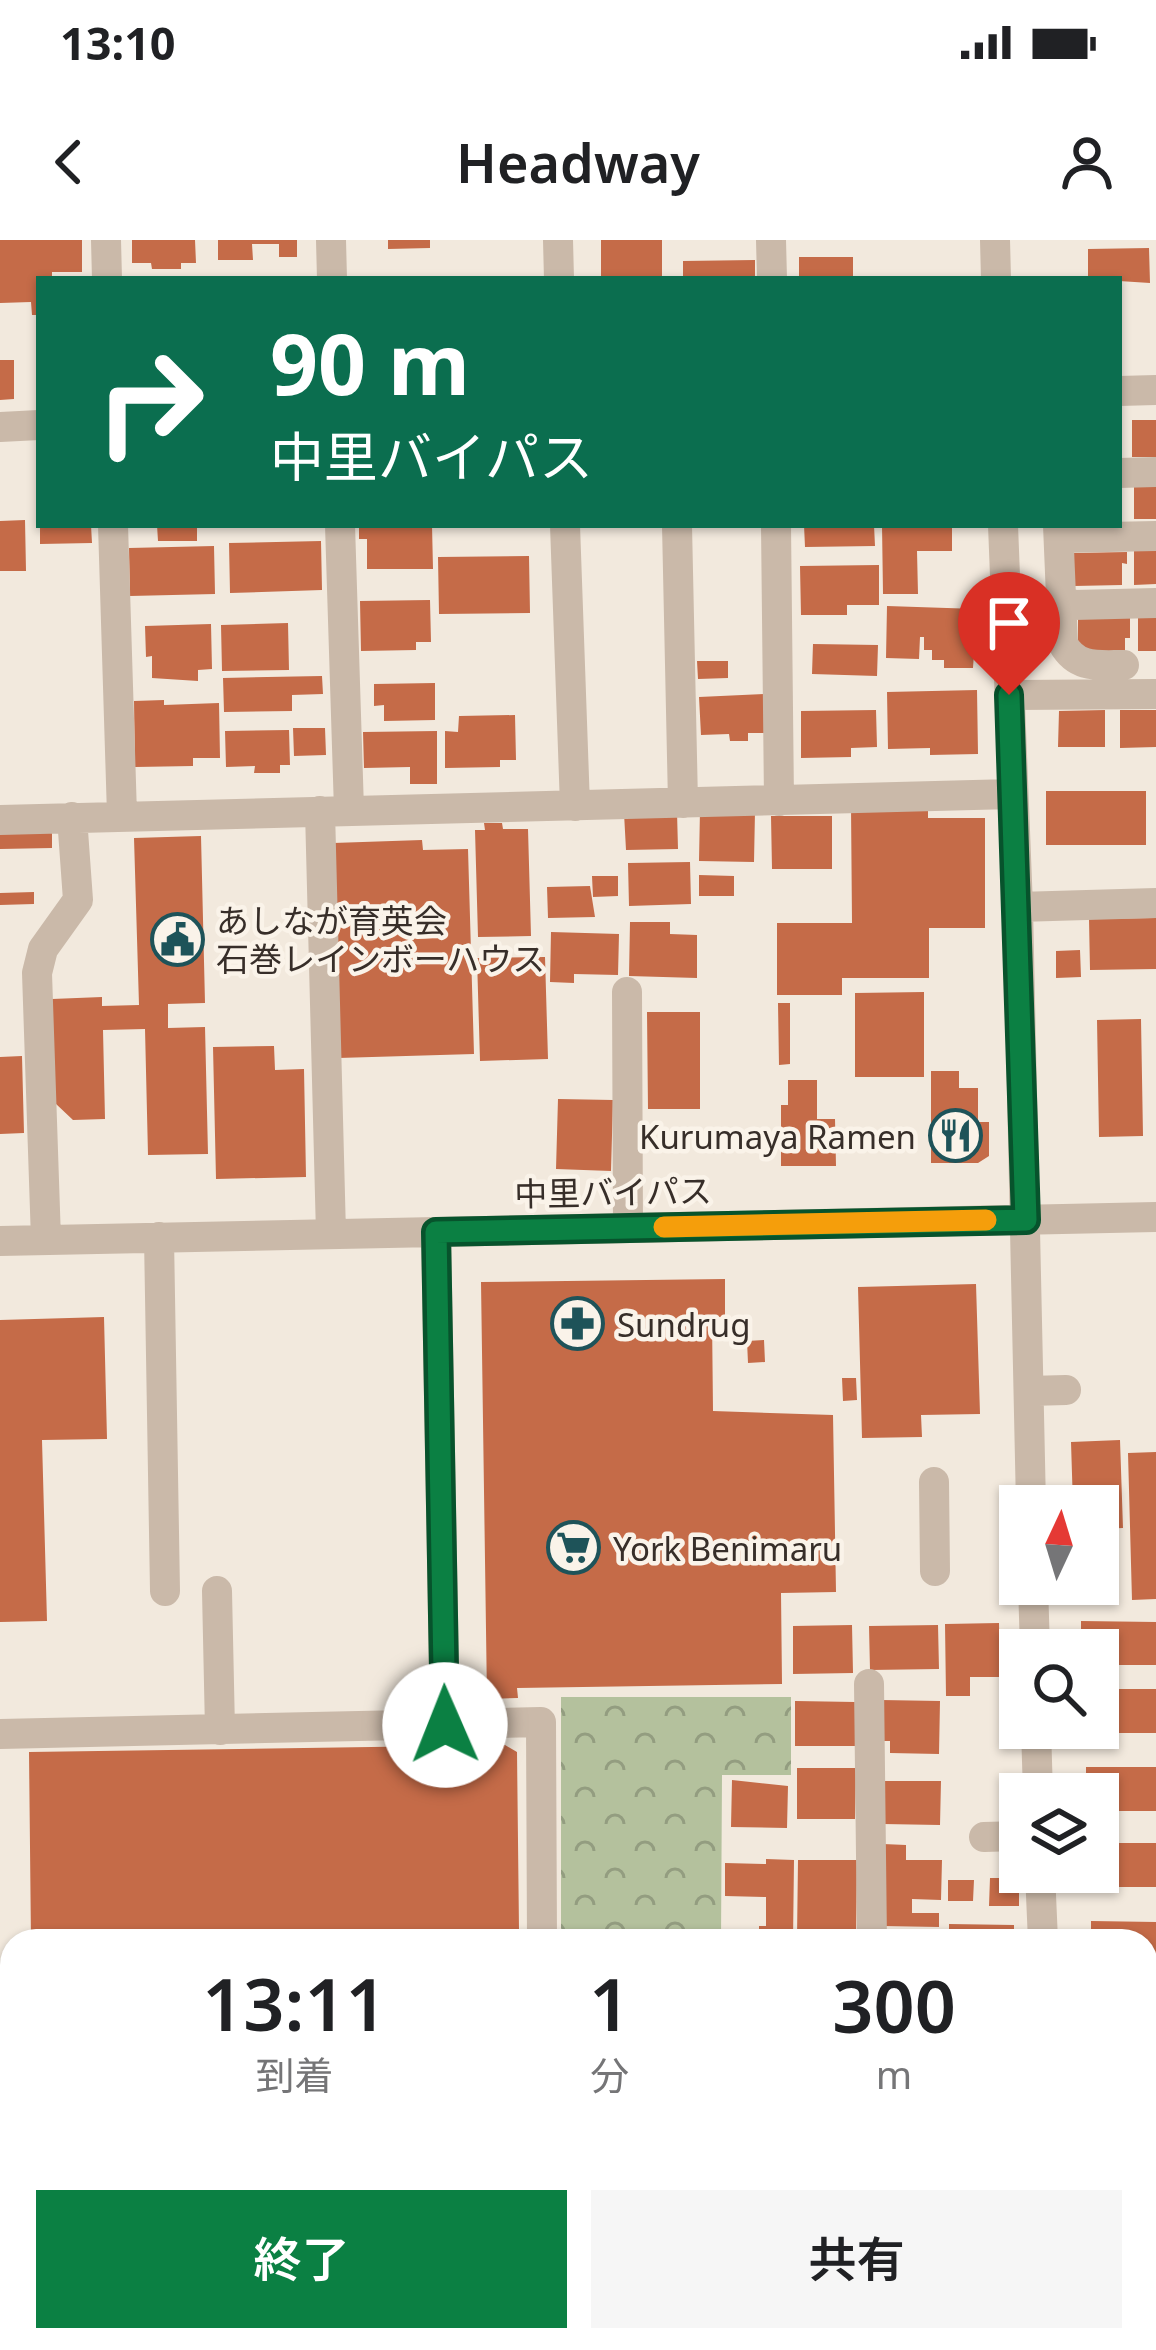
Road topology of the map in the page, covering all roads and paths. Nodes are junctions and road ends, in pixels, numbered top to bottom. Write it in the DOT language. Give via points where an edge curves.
graph roads {
  1 [pos="106,240"];
  2 [pos="331,240"];
  3 [pos="558,240"];
  4 [pos="771,240"];
  5 [pos="994,240"];
  6 [pos="106,276"];
  7 [pos="332,276"];
  8 [pos="559,276"];
  9 [pos="772,276"];
  10 [pos="996,276"];
  11 [pos="1156,390"];
  12 [pos="1122,391"];
  13 [pos="36,425"];
  14 [pos="0,427"];
  15 [pos="1156,472"];
  16 [pos="1122,473"];
  17 [pos="113,528"];
  18 [pos="340,528"];
  19 [pos="566,528"];
  20 [pos="676,528"];
  21 [pos="776,528"];
  22 [pos="1003,528"];
  23 [pos="1059,532"];
  24 [pos="1156,536"];
  25 [pos="1061,600"];
  26 [pos="1156,603"];
  27 [pos="1124,665"];
  28 [pos="1156,694"];
  29 [pos="1009,695"];
  30 [pos="1012,794"];
  31 [pos="779,801"];
  32 [pos="683,803"];
  33 [pos="575,806"];
  34 [pos="334,810"];
  35 [pos="122,815"];
  36 [pos="72,817"];
  37 [pos="0,820"];
  38 [pos="1156,904"];
  39 [pos="1018,908"];
  40 [pos="627,992"];
  41 [pos="1156,1217"];
  42 [pos="1026,1220"];
  43 [pos="628,1228"];
  44 [pos="436,1232"];
  45 [pos="331,1234"];
  46 [pos="159,1237"];
  47 [pos="46,1240"];
  48 [pos="0,1241"];
  49 [pos="1066,1390"];
  50 [pos="1029,1391"];
  51 [pos="934,1482"];
  52 [pos="1031,1485"];
  53 [pos="935,1570"];
  54 [pos="218,1591"];
  55 [pos="165,1592"];
  56 [pos="869,1684"];
  57 [pos="445,1725"];
  58 [pos="220,1730"];
  59 [pos="0,1734"];
  60 [pos="983,1837"];
  61 [pos="999,1837"];
  62 [pos="1041,1893"];
  63 [pos="542,1929"];
  64 [pos="872,1929"];
  65 [pos="1042,1929"];
  1 -- 6 [label="street"];
  2 -- 7 [label="street"];
  3 -- 8 [label="street"];
  4 -- 9 [label="street"];
  5 -- 10 [label="street"];
  11 -- 12 [label="street"];
  13 -- 14 [label="street"];
  15 -- 16 [label="street"];
  17 -- 35 [label="street"];
  18 -- 34 [label="street"];
  19 -- 33 [label="street"];
  20 -- 32 [label="street"];
  21 -- 31 [label="street"];
  22 -- 29 [label="street"];
  23 -- 24 [label="street"];
  23 -- 25 [label="street"];
  25 -- 26 [label="street"];
  25 -- 27 [label="street" via="1070,656 1087,665"];
  28 -- 29 [label="street"];
  29 -- 30 [label="street"];
  30 -- 31 [label="street"];
  30 -- 39 [label="street"];
  31 -- 32 [label="street"];
  32 -- 33 [label="street"];
  33 -- 34 [label="street"];
  34 -- 35 [label="street"];
  34 -- 45 [label="street"];
  35 -- 36 [label="street"];
  36 -- 37 [label="street"];
  36 -- 47 [label="street" via="78,900 37,973"];
  38 -- 39 [label="street"];
  39 -- 42 [label="street"];
  40 -- 43 [label="street"];
  41 -- 42 [label="street, 中里バイパス"];
  42 -- 43 [label="street, 中里バイパス"];
  42 -- 50 [label="street"];
  43 -- 44 [label="street, 中里バイパス"];
  44 -- 45 [label="street, 中里バイパス"];
  44 -- 57 [label="street"];
  45 -- 46 [label="street, 中里バイパス"];
  46 -- 47 [label="street, 中里バイパス"];
  46 -- 55 [label="street"];
  47 -- 48 [label="street, 中里バイパス"];
  49 -- 50 [label="street"];
  50 -- 52 [label="street"];
  51 -- 53 [label="street"];
  54 -- 58 [label="street"];
  56 -- 64 [label="street"];
  57 -- 58 [label="street"];
  57 -- 63 [label="street" via="541,1722"];
  58 -- 59 [label="street"];
  60 -- 61 [label="street"];
  62 -- 65 [label="street"];
}
